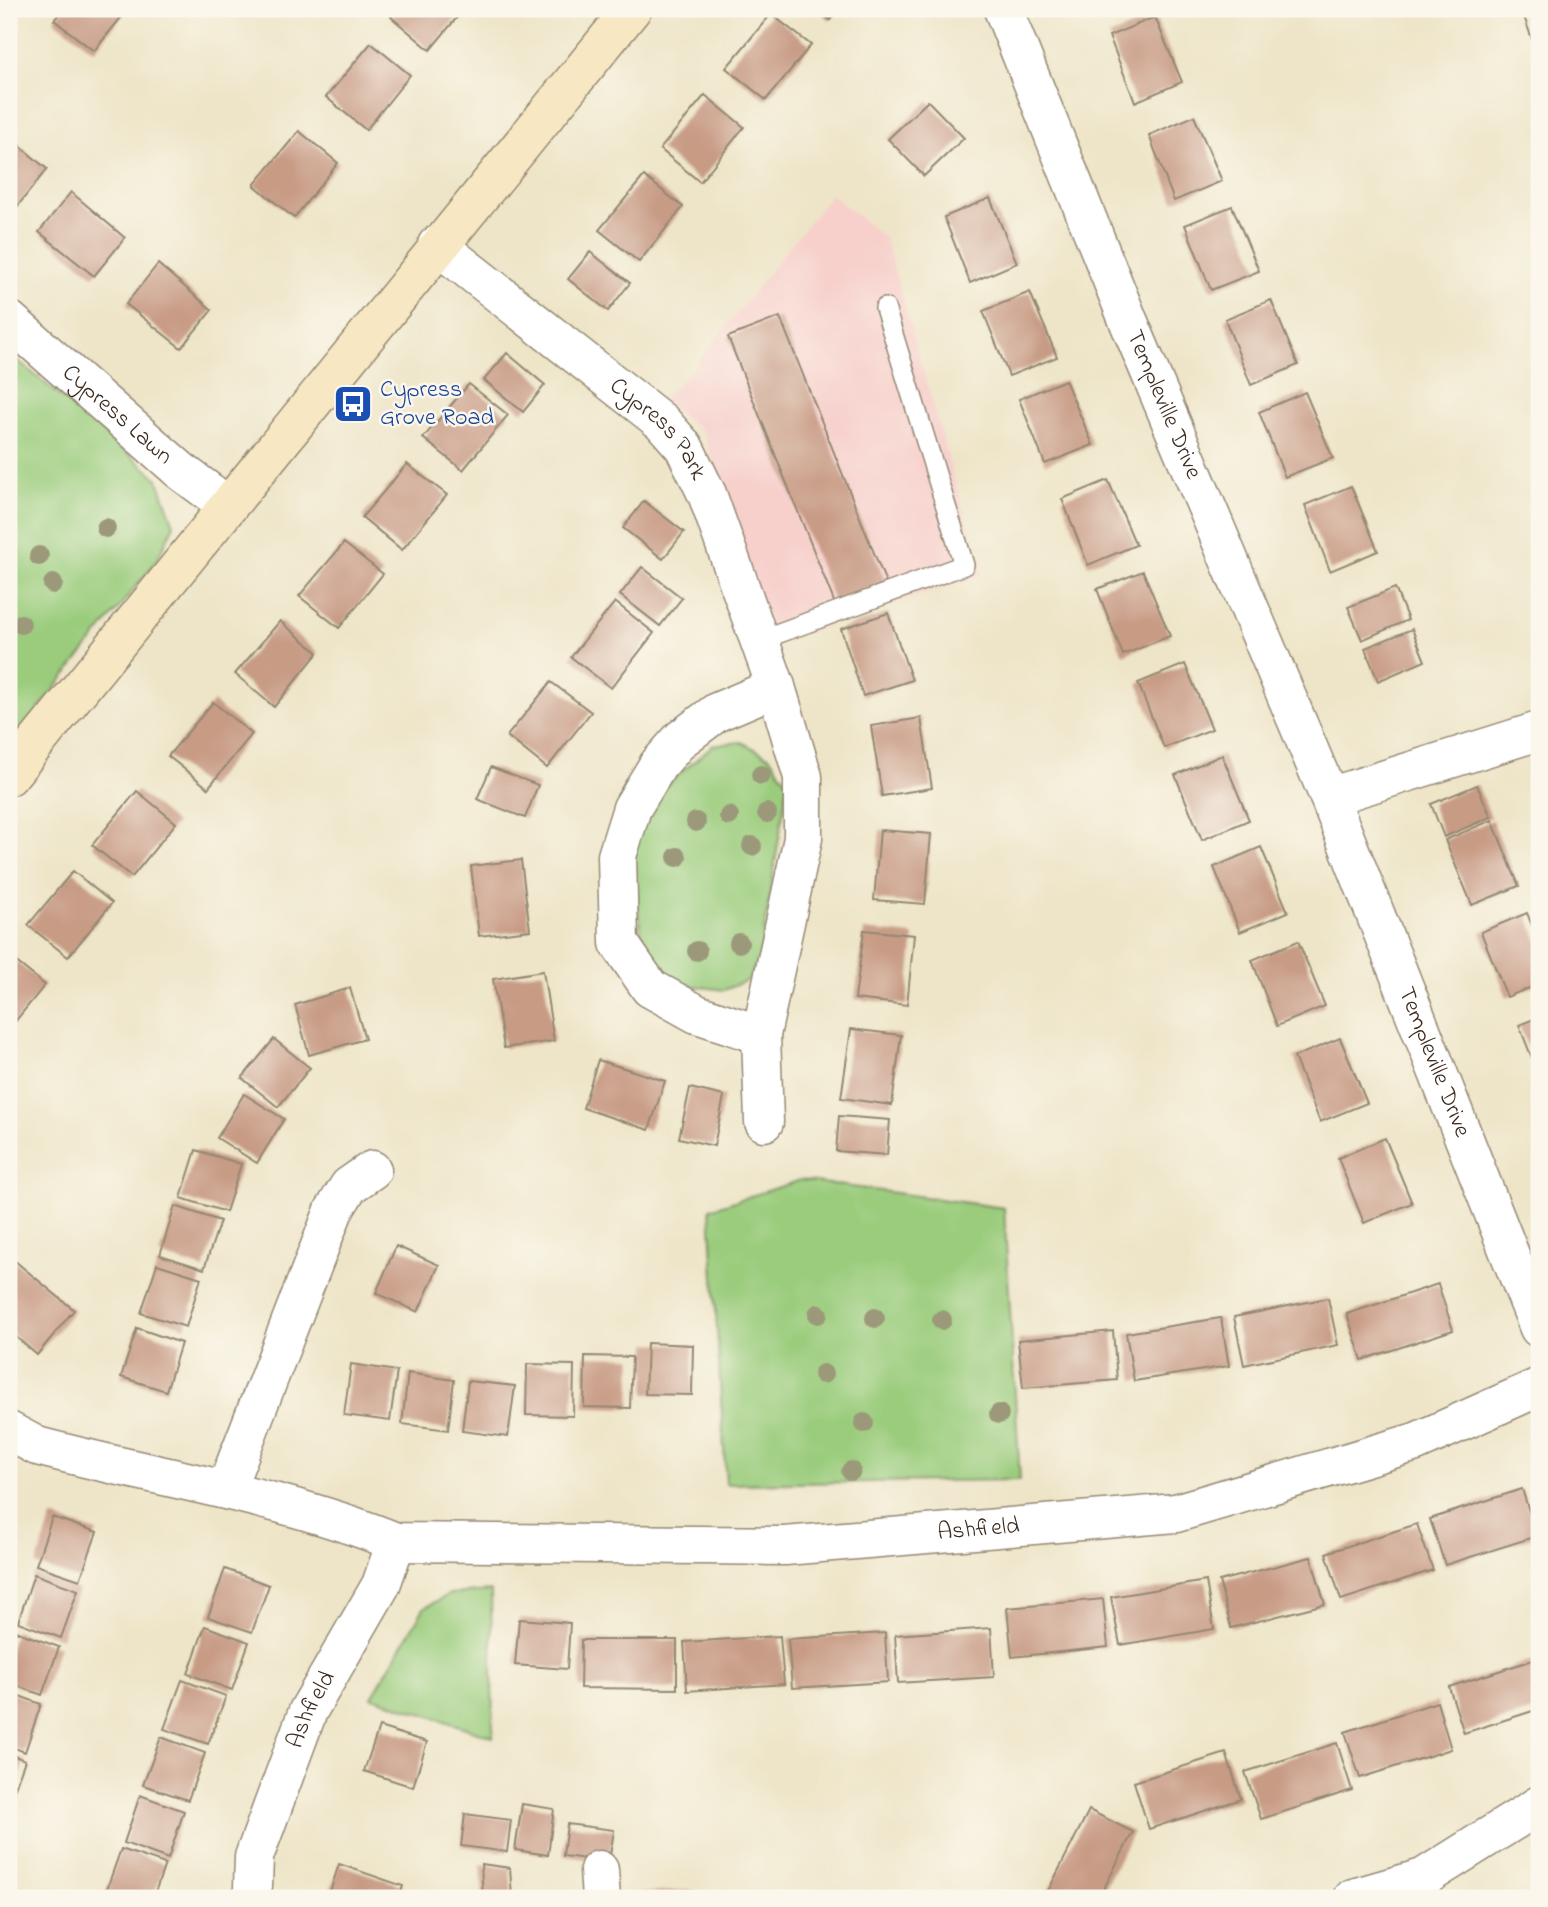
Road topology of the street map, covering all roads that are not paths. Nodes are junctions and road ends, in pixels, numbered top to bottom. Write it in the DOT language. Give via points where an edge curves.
graph roads {
  1 [pos="632,9"];
  2 [pos="1003,9"];
  3 [pos="437,245"];
  4 [pos="885,308"];
  5 [pos="9,320"];
  6 [pos="228,506"];
  7 [pos="760,640"];
  8 [pos="776,687"];
  9 [pos="1539,731"];
  10 [pos="9,776"];
  11 [pos="1329,797"];
  12 [pos="761,1035"];
  13 [pos="764,1122"];
  14 [pos="372,1170"];
  15 [pos="1539,1328"];
  16 [pos="1539,1387"];
  17 [pos="9,1431"];
  18 [pos="226,1489"];
  19 [pos="396,1542"];
  20 [pos="1539,1805"];
  21 [pos="253,1886"];
  22 [pos="1353,1898"];
  1 -- 3 [label="main road"];
  2 -- 11 [label="street, Templeville Drive"];
  3 -- 6 [label="main road"];
  3 -- 7 [label="street, Cypress Park" via="662,422 684,447 707,494"];
  4 -- 7 [label="lane" via="964,565"];
  5 -- 6 [label="street, Cypress Lawn" via="140,436"];
  6 -- 10 [label="main road"];
  7 -- 8 [label="street, Cypress Park"];
  8 -- 12 [label="street, Cypress Park" via="803,776 803,838"];
  8 -- 12 [label="street" via="717,712 681,739 658,765 632,808 617,856 620,943 650,988 697,1014"];
  9 -- 11 [label="street"];
  11 -- 15 [label="street, Templeville Drive"];
  12 -- 13 [label="street, Cypress Park"];
  14 -- 18 [label="street" via="349,1186 334,1210"];
  16 -- 19 [label="street, Ashfield" via="1416,1442 1176,1513 785,1546"];
  17 -- 18 [label="street, Ashfield" via="37,1446 96,1462"];
  18 -- 19 [label="street, Ashfield"];
  19 -- 21 [label="street, Ashfield" via="380,1585 308,1711 254,1857"];
  20 -- 22 [label="street" via="1423,1878"];
}
